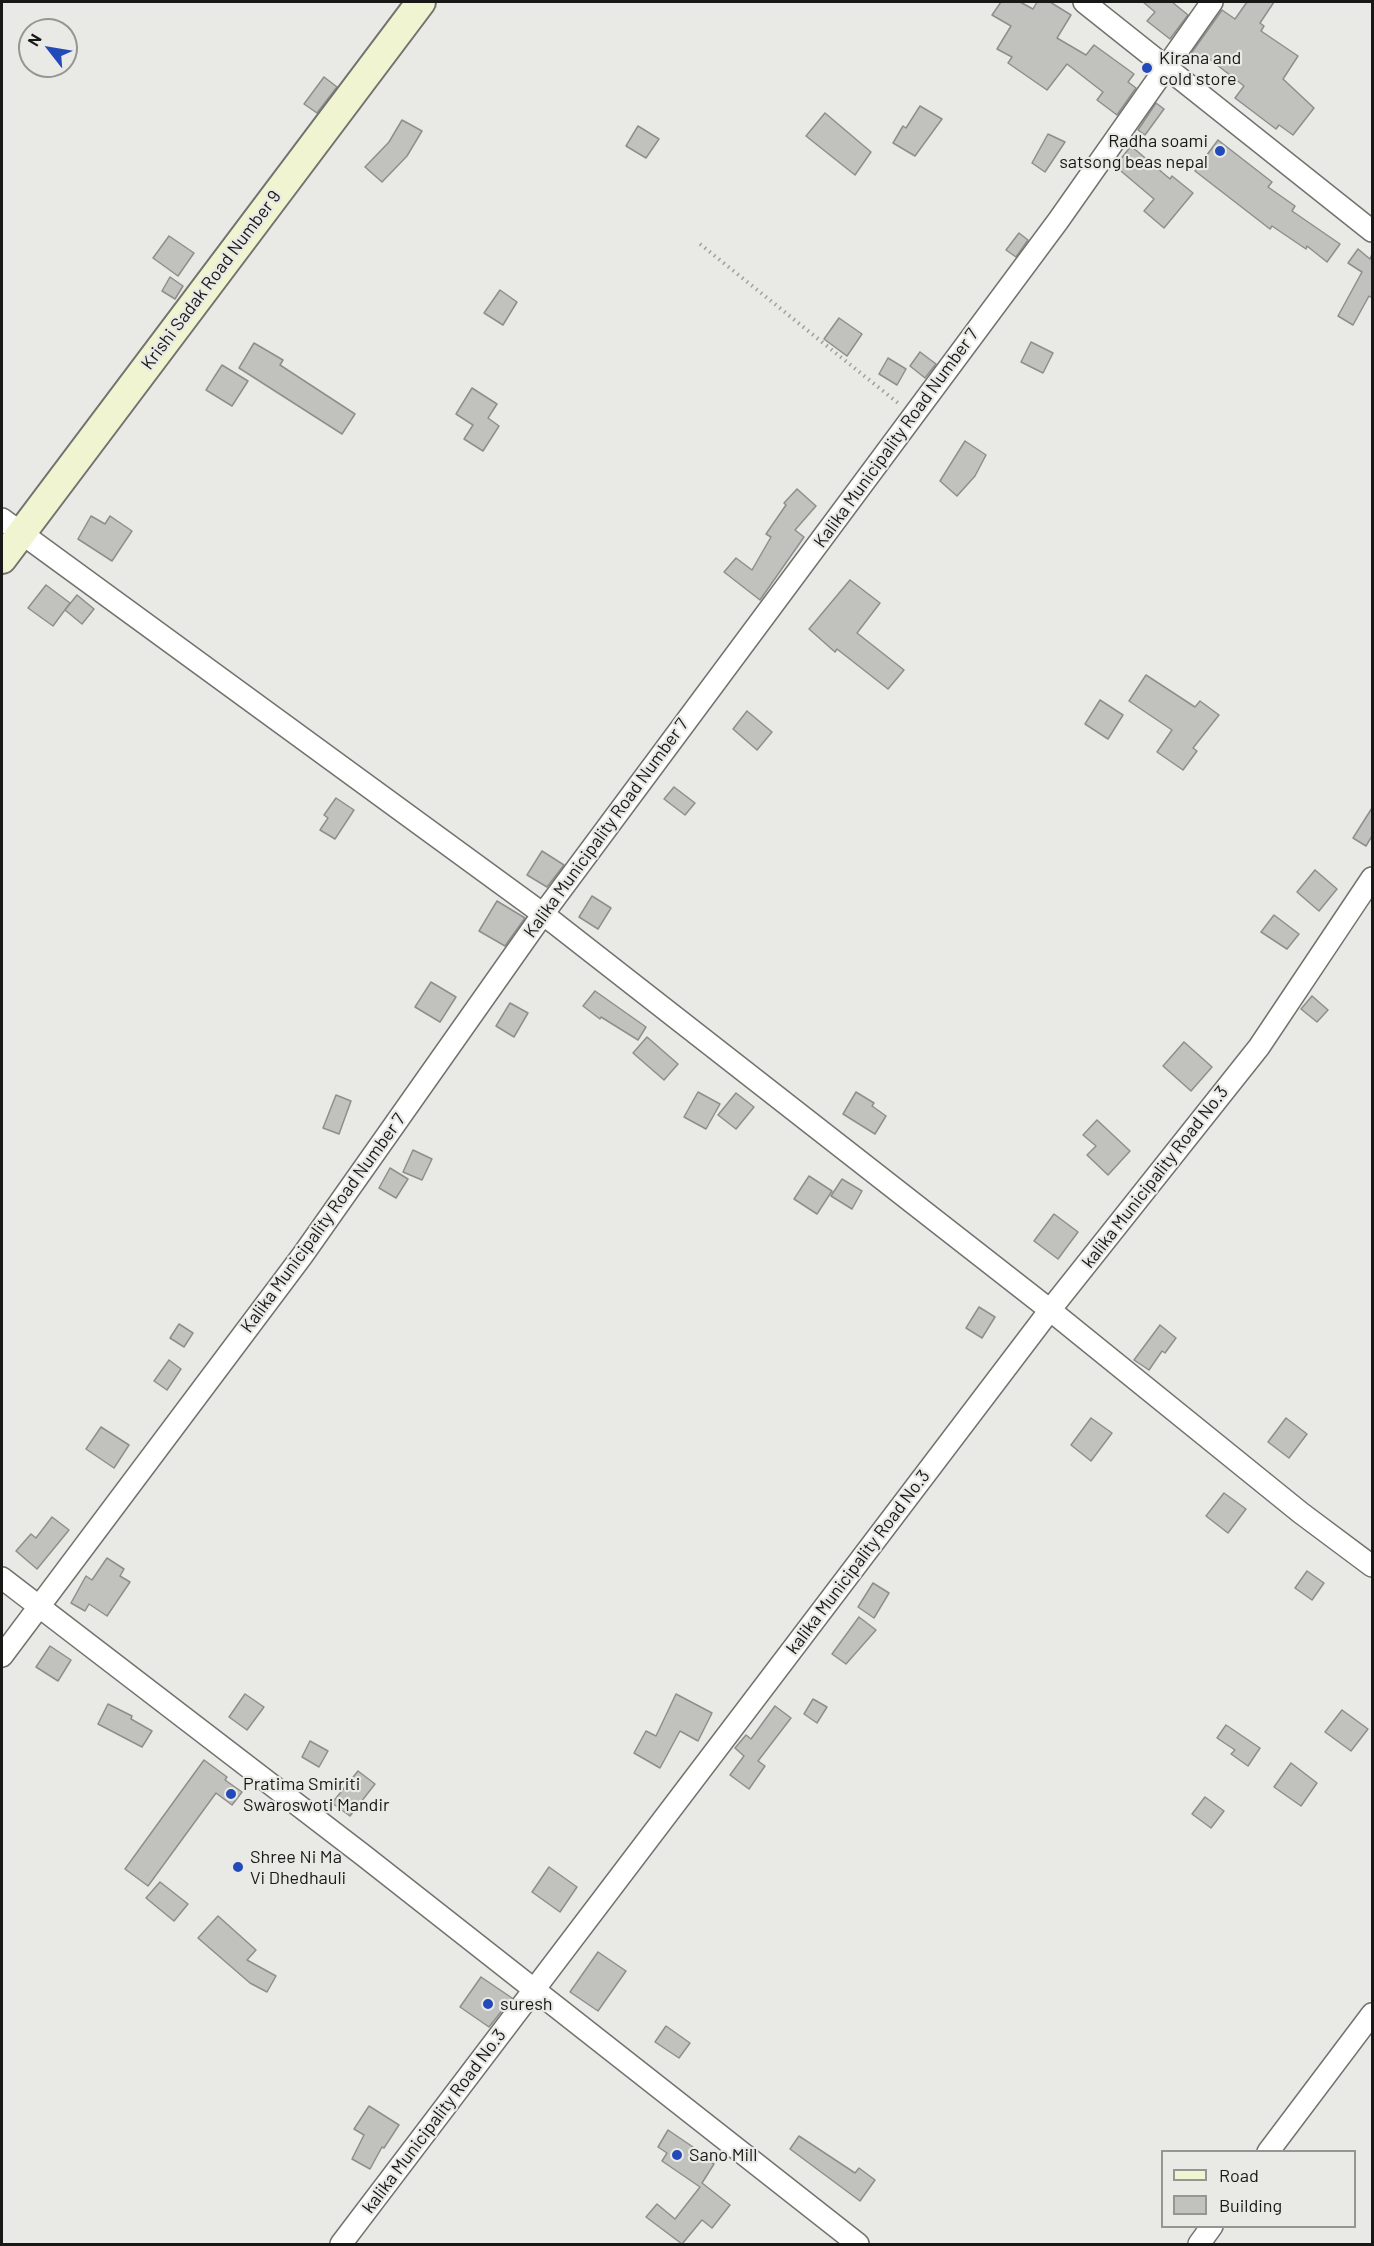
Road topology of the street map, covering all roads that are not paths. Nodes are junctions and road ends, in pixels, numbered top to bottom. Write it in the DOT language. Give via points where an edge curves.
graph roads {
  1 [pos="421,2"];
  2 [pos="1083,2"];
  3 [pos="1212,2"];
  4 [pos="1164,67"];
  5 [pos="1372,231"];
  6 [pos="11,526"];
  7 [pos="2,559"];
  8 [pos="1372,878"];
  9 [pos="543,914"];
  10 [pos="1050,1310"];
  11 [pos="1372,1566"];
  12 [pos="2,1578"];
  13 [pos="39,1605"];
  14 [pos="2,1656"];
  15 [pos="534,1989"];
  16 [pos="1372,2013"];
  17 [pos="1269,2150"];
  18 [pos="1210,2228"];
  19 [pos="341,2244"];
  20 [pos="858,2244"];
  21 [pos="1198,2244"];
  1 -- 6 [label="street, Krishi Sadak Road Number 9"];
  2 -- 4 [label="street"];
  3 -- 4 [label="street, Kalika Municipality Road Number 7"];
  4 -- 5 [label="street"];
  4 -- 9 [label="street, Kalika Municipality Road Number 7" via="1058,221"];
  6 -- 7 [label="street, Krishi Sadak Road Number 9"];
  6 -- 9 [label="street"];
  8 -- 10 [label="street, kalika Municipality Road No.3" via="1259,1047"];
  9 -- 10 [label="street"];
  9 -- 13 [label="street, Kalika Municipality Road Number 7" via="302,1256"];
  10 -- 11 [label="street"];
  10 -- 15 [label="street, kalika Municipality Road No.3"];
  12 -- 13 [label="street"];
  13 -- 14 [label="street, Kalika Municipality Road Number 7"];
  13 -- 15 [label="street"];
  15 -- 19 [label="street, kalika Municipality Road No.3"];
  15 -- 20 [label="street"];
  16 -- 17 [label="street"];
  18 -- 21 [label="street"];
}
